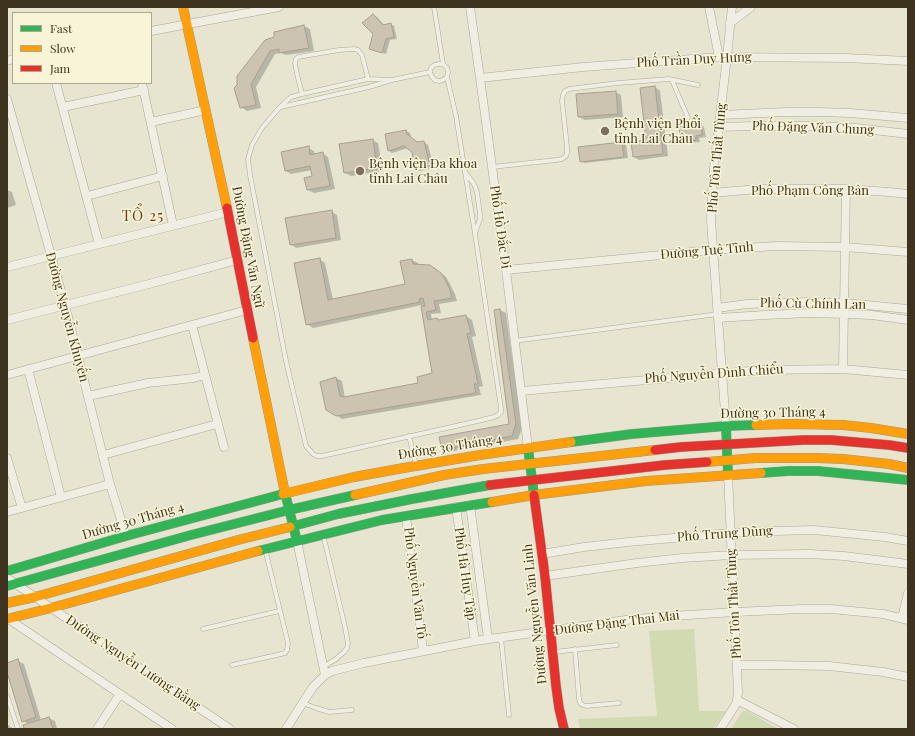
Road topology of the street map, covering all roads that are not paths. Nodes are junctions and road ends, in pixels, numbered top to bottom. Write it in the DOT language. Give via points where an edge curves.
graph roads {
  1 [pos="183,7"];
  2 [pos="279,7"];
  3 [pos="434,7"];
  4 [pos="470,7"];
  5 [pos="709,7"];
  6 [pos="732,7"];
  7 [pos="751,7"];
  8 [pos="730,23"];
  9 [pos="187,24"];
  10 [pos="152,31"];
  11 [pos="723,57"];
  12 [pos="908,61"];
  13 [pos="443,64"];
  14 [pos="430,72"];
  15 [pos="447,77"];
  16 [pos="480,78"];
  17 [pos="368,79"];
  18 [pos="392,80"];
  19 [pos="672,80"];
  20 [pos="56,84"];
  21 [pos="698,85"];
  22 [pos="143,86"];
  23 [pos="302,94"];
  24 [pos="7,99"];
  25 [pos="63,107"];
  26 [pos="279,108"];
  27 [pos="206,110"];
  28 [pos="720,115"];
  29 [pos="890,116"];
  30 [pos="688,118"];
  31 [pos="908,118"];
  32 [pos="152,122"];
  33 [pos="719,127"];
  34 [pos="888,131"];
  35 [pos="908,134"];
  36 [pos="492,167"];
  37 [pos="465,172"];
  38 [pos="163,176"];
  39 [pos="846,189"];
  40 [pos="712,193"];
  41 [pos="908,194"];
  42 [pos="87,196"];
  43 [pos="228,212"];
  44 [pos="173,226"];
  45 [pos="475,234"];
  46 [pos="99,244"];
  47 [pos="845,247"];
  48 [pos="713,250"];
  49 [pos="908,252"];
  50 [pos="52,256"];
  51 [pos="237,260"];
  52 [pos="7,268"];
  53 [pos="506,270"];
  54 [pos="845,303"];
  55 [pos="65,305"];
  56 [pos="908,309"];
  57 [pos="247,310"];
  58 [pos="717,313"];
  59 [pos="844,314"];
  60 [pos="7,320"];
  61 [pos="908,320"];
  62 [pos="192,325"];
  63 [pos="514,341"];
  64 [pos="78,356"];
  65 [pos="28,369"];
  66 [pos="843,369"];
  67 [pos="722,372"];
  68 [pos="7,375"];
  69 [pos="205,375"];
  70 [pos="908,375"];
  71 [pos="521,391"];
  72 [pos="88,396"];
  73 [pos="218,424"];
  74 [pos="726,426"];
  75 [pos="908,434"];
  76 [pos="409,436"];
  77 [pos="726,444"];
  78 [pos="224,447"];
  79 [pos="528,448"];
  80 [pos="908,448"];
  81 [pos="103,455"];
  82 [pos="7,458"];
  83 [pos="727,460"];
  84 [pos="529,464"];
  85 [pos="416,466"];
  86 [pos="908,468"];
  87 [pos="728,475"];
  88 [pos="532,480"];
  89 [pos="908,480"];
  90 [pos="110,484"];
  91 [pos="285,493"];
  92 [pos="534,495"];
  93 [pos="61,497"];
  94 [pos="470,505"];
  95 [pos="456,507"];
  96 [pos="22,508"];
  97 [pos="289,510"];
  98 [pos="7,512"];
  99 [pos="406,516"];
  100 [pos="293,525"];
  101 [pos="731,533"];
  102 [pos="323,534"];
  103 [pos="126,536"];
  104 [pos="297,541"];
  105 [pos="908,541"];
  106 [pos="265,548"];
  107 [pos="542,554"];
  108 [pos="732,555"];
  109 [pos="908,564"];
  110 [pos="7,571"];
  111 [pos="545,576"];
  112 [pos="7,578"];
  113 [pos="11,585"];
  114 [pos="908,593"];
  115 [pos="35,597"];
  116 [pos="7,603"];
  117 [pos="51,608"];
  118 [pos="279,611"];
  119 [pos="735,612"];
  120 [pos="7,619"];
  121 [pos="905,619"];
  122 [pos="203,629"];
  123 [pos="550,630"];
  124 [pos="501,637"];
  125 [pos="488,639"];
  126 [pos="475,641"];
  127 [pos="618,645"];
  128 [pos="575,649"];
  129 [pos="423,651"];
  130 [pos="552,652"];
  131 [pos="232,665"];
  132 [pos="737,665"];
  133 [pos="324,671"];
  134 [pos="908,677"];
  135 [pos="120,694"];
  136 [pos="7,696"];
  137 [pos="737,700"];
  138 [pos="303,703"];
  139 [pos="619,703"];
  140 [pos="352,710"];
  141 [pos="509,715"];
  142 [pos="18,729"];
  143 [pos="96,729"];
  144 [pos="172,729"];
  145 [pos="230,729"];
  146 [pos="286,729"];
  147 [pos="564,729"];
  148 [pos="720,729"];
  149 [pos="794,729"];
  1 -- 9 [label="main road, Đường Đặng Văn Ngữ"];
  2 -- 9 [label="street"];
  3 -- 13 [label="lane"];
  4 -- 16 [label="street, Phố Hồ Đắc Di"];
  5 -- 11 [label="street"];
  6 -- 8 [label="street, Phố Tôn Thất Tùng"];
  7 -- 8 [label="street"];
  8 -- 11 [label="street, Phố Tôn Thất Tùng"];
  9 -- 10 [label="street"];
  9 -- 27 [label="main road, Đường Đặng Văn Ngữ"];
  11 -- 12 [label="street, Phố Trần Duy Hưng"];
  11 -- 16 [label="street, Phố Trần Duy Hưng" via="583,67"];
  11 -- 28 [label="street, Phố Tôn Thất Tùng"];
  13 -- 14 [label="lane" via="434,65"];
  13 -- 15 [label="lane" via="447,68"];
  14 -- 15 [label="lane" via="435,80"];
  14 -- 18 [label="lane"];
  15 -- 37 [label="lane"];
  16 -- 36 [label="street, Phố Hồ Đắc Di"];
  17 -- 18 [label="lane"];
  17 -- 23 [label="lane"];
  17 -- 23 [label="lane" via="362,55 358,50 339,50 298,57 295,63"];
  18 -- 26 [label="lane"];
  19 -- 21 [label="lane"];
  19 -- 30 [label="lane"];
  19 -- 36 [label="lane" via="568,89 562,101 566,156 556,160"];
  20 -- 25 [label="street"];
  22 -- 25 [label="street"];
  22 -- 32 [label="street"];
  23 -- 26 [label="lane" via="291,97"];
  24 -- 50 [label="street, Đường Nguyễn Khuyến"];
  25 -- 42 [label="street"];
  26 -- 76 [label="lane" via="262,128 252,145 248,159 285,354 306,446 313,454 322,456"];
  27 -- 32 [label="street"];
  27 -- 43 [label="main road, Đường Đặng Văn Ngữ"];
  28 -- 29 [label="street, Phố Đặng Văn Chung" via="818,112"];
  28 -- 33 [label="street, Phố Tôn Thất Tùng"];
  29 -- 31 [label="street, Phố Đặng Văn Chung"];
  29 -- 34 [label="street"];
  32 -- 38 [label="street"];
  33 -- 34 [label="street, Phố Đặng Văn Chung" via="815,126"];
  33 -- 40 [label="street, Phố Tôn Thất Tùng"];
  34 -- 35 [label="street, Phố Đặng Văn Chung"];
  36 -- 53 [label="street, Phố Hồ Đắc Di"];
  37 -- 45 [label="lane"];
  37 -- 45 [label="lane" via="477,192 480,219"];
  38 -- 42 [label="street"];
  38 -- 44 [label="street"];
  39 -- 40 [label="street, Phố Phạm Công Bân" via="758,189"];
  39 -- 41 [label="street, Phố Phạm Công Bân"];
  39 -- 47 [label="street"];
  40 -- 48 [label="street, Phố Tôn Thất Tùng"];
  42 -- 46 [label="street"];
  43 -- 44 [label="street"];
  43 -- 51 [label="main road, Đường Đặng Văn Ngữ"];
  44 -- 46 [label="street"];
  45 -- 76 [label="lane" via="501,412 478,422"];
  46 -- 50 [label="street"];
  47 -- 48 [label="street, Đường Tuệ Tĩnh" via="776,246"];
  47 -- 49 [label="street, Đường Tuệ Tĩnh"];
  47 -- 54 [label="street"];
  48 -- 53 [label="street, Đường Tuệ Tĩnh"];
  48 -- 58 [label="street, Phố Tôn Thất Tùng"];
  50 -- 52 [label="street"];
  50 -- 55 [label="street, Đường Nguyễn Khuyến"];
  51 -- 55 [label="street"];
  51 -- 57 [label="main road, Đường Đặng Văn Ngữ"];
  53 -- 63 [label="street, Phố Hồ Đắc Di"];
  54 -- 56 [label="street, Phố Cù Chính Lan"];
  54 -- 58 [label="street, Phố Cù Chính Lan" via="746,304"];
  54 -- 59 [label="street"];
  55 -- 60 [label="street"];
  55 -- 64 [label="street, Đường Nguyễn Khuyến"];
  57 -- 62 [label="street"];
  57 -- 91 [label="main road, Đường Đặng Văn Ngữ"];
  58 -- 59 [label="street, Phố Cù Chính Lan"];
  58 -- 63 [label="lane"];
  58 -- 67 [label="street, Phố Tôn Thất Tùng"];
  59 -- 61 [label="street, Phố Cù Chính Lan"];
  59 -- 66 [label="street"];
  62 -- 64 [label="street"];
  62 -- 69 [label="street"];
  63 -- 71 [label="street, Phố Hồ Đắc Di"];
  64 -- 65 [label="street"];
  64 -- 72 [label="street, Đường Nguyễn Khuyến"];
  65 -- 68 [label="street"];
  65 -- 93 [label="street"];
  66 -- 67 [label="street, Phố Nguyễn Đình Chiểu"];
  66 -- 70 [label="street, Phố Nguyễn Đình Chiểu"];
  67 -- 71 [label="street, Phố Nguyễn Đình Chiểu"];
  67 -- 74 [label="street, Phố Tôn Thất Tùng"];
  69 -- 72 [label="street" via="148,383"];
  69 -- 73 [label="street"];
  71 -- 79 [label="street, Phố Hồ Đắc Di"];
  72 -- 81 [label="street, Đường Nguyễn Khuyến"];
  73 -- 78 [label="street"];
  73 -- 81 [label="street"];
  74 -- 75 [label="main road, Đường 30 Tháng 4" via="843,425"];
  74 -- 77 [label="main road"];
  74 -- 79 [label="main road, Đường 30 Tháng 4" via="632,434"];
  76 -- 85 [label="lane"];
  77 -- 80 [label="main road, Đường 30 Tháng 4" via="831,440"];
  77 -- 83 [label="main road"];
  77 -- 84 [label="main road, Đường 30 Tháng 4"];
  79 -- 84 [label="main road, Đường Nguyễn Văn Linh"];
  79 -- 85 [label="main road, Đường 30 Tháng 4"];
  81 -- 90 [label="street, Đường Nguyễn Khuyến"];
  82 -- 96 [label="street"];
  83 -- 86 [label="main road" via="843,459"];
  83 -- 87 [label="main road"];
  83 -- 88 [label="main road" via="665,464"];
  84 -- 88 [label="main road, Đường Nguyễn Văn Linh"];
  84 -- 97 [label="main road, Đường 30 Tháng 4" via="437,476"];
  85 -- 91 [label="main road, Đường 30 Tháng 4"];
  87 -- 89 [label="main road" via="818,471"];
  87 -- 92 [label="main road" via="646,481"];
  87 -- 101 [label="street, Phố Tôn Thất Tùng"];
  88 -- 92 [label="main road, Đường Nguyễn Văn Linh"];
  88 -- 100 [label="main road" via="412,498"];
  90 -- 93 [label="street"];
  90 -- 103 [label="street, Đường Nguyễn Khuyến"];
  91 -- 97 [label="main road, Đường Đặng Văn Ngữ"];
  91 -- 103 [label="main road, Đường 30 Tháng 4"];
  92 -- 94 [label="main road"];
  92 -- 107 [label="main road, Đường Nguyễn Văn Linh"];
  93 -- 96 [label="street"];
  94 -- 95 [label="main road"];
  94 -- 125 [label="street, Phố Hà Huy Tập"];
  95 -- 99 [label="main road"];
  95 -- 126 [label="street, Phố Hà Huy Tập"];
  96 -- 98 [label="street"];
  97 -- 100 [label="main road, Đường Đặng Văn Ngữ"];
  97 -- 113 [label="main road, Đường 30 Tháng 4"];
  99 -- 102 [label="main road"];
  99 -- 129 [label="street, Phố Nguyễn Văn Tố"];
  100 -- 104 [label="main road, Đường Đặng Văn Ngữ"];
  100 -- 115 [label="main road"];
  101 -- 105 [label="street, Phố Trung Dũng" via="814,530"];
  101 -- 107 [label="street, Phố Trung Dũng" via="628,542"];
  101 -- 108 [label="street, Phố Tôn Thất Tùng"];
  102 -- 104 [label="main road"];
  102 -- 133 [label="lane" via="348,643 344,652"];
  103 -- 110 [label="main road, Đường 30 Tháng 4"];
  104 -- 106 [label="main road"];
  104 -- 133 [label="street"];
  106 -- 117 [label="main road"];
  106 -- 118 [label="lane"];
  107 -- 111 [label="main road, Đường Nguyễn Văn Linh"];
  108 -- 109 [label="street, Phố Trung Dũng" via="810,554"];
  108 -- 111 [label="street, Phố Trung Dũng" via="637,563"];
  108 -- 119 [label="street, Phố Tôn Thất Tùng"];
  111 -- 123 [label="main road, Đường Nguyễn Văn Linh"];
  112 -- 113 [label="street, Đường Nguyễn Lương Bằng"];
  113 -- 115 [label="street, Đường Nguyễn Lương Bằng"];
  114 -- 121 [label="street"];
  115 -- 116 [label="main road"];
  115 -- 117 [label="street, Đường Nguyễn Lương Bằng"];
  117 -- 120 [label="main road"];
  117 -- 145 [label="street, Đường Nguyễn Lương Bằng"];
  118 -- 122 [label="lane"];
  118 -- 131 [label="lane" via="288,643 285,653"];
  119 -- 121 [label="street, Đường Đặng Thai Mai" via="830,609"];
  119 -- 123 [label="street, Đường Đặng Thai Mai" via="641,619"];
  119 -- 132 [label="street, Phố Tôn Thất Tùng"];
  120 -- 135 [label="street"];
  123 -- 124 [label="street, Đường Đặng Thai Mai"];
  123 -- 130 [label="main road, Đường Nguyễn Văn Linh"];
  124 -- 125 [label="street, Đường Đặng Thai Mai"];
  124 -- 141 [label="lane"];
  125 -- 126 [label="street, Đường Đặng Thai Mai"];
  126 -- 129 [label="street, Đường Đặng Thai Mai"];
  127 -- 128 [label="lane"];
  128 -- 130 [label="lane"];
  128 -- 139 [label="lane" via="581,704 586,706"];
  129 -- 133 [label="street, Đường Đặng Thai Mai"];
  130 -- 147 [label="main road, Đường Nguyễn Văn Linh"];
  132 -- 134 [label="street" via="829,666"];
  132 -- 137 [label="street, Phố Tôn Thất Tùng"];
  133 -- 138 [label="street, Đường Đặng Thai Mai"];
  135 -- 143 [label="street"];
  135 -- 144 [label="street"];
  136 -- 142 [label="lane"];
  137 -- 148 [label="street, Phố Tôn Thất Tùng"];
  137 -- 149 [label="street"];
  138 -- 140 [label="lane" via="329,712"];
  138 -- 146 [label="street, Đường Đặng Thai Mai"];
}
